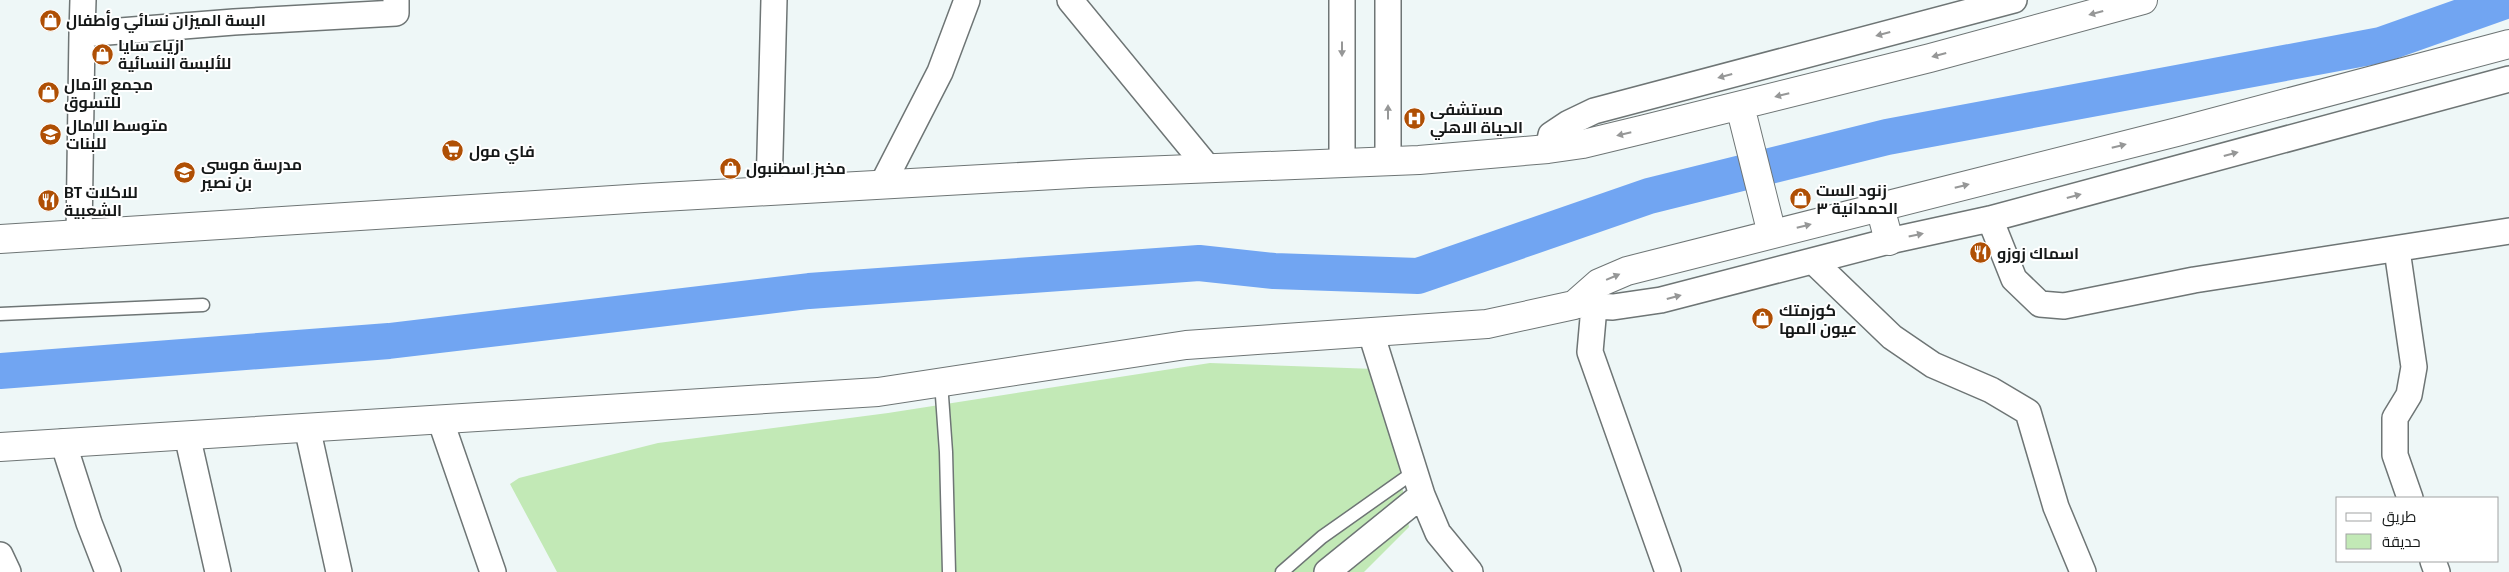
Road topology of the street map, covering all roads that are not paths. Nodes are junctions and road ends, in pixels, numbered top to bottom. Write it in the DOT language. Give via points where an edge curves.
graph roads {
  1 [pos="83,0"];
  2 [pos="396,0"];
  3 [pos="774,0"];
  4 [pos="967,0"];
  5 [pos="1070,0"];
  6 [pos="1342,0"];
  7 [pos="1388,0"];
  8 [pos="2014,0"];
  9 [pos="2143,0"];
  10 [pos="234,11"];
  11 [pos="82,34"];
  12 [pos="2509,44"];
  13 [pos="2509,79"];
  14 [pos="1740,106"];
  15 [pos="1548,149"];
  16 [pos="1388,161"];
  17 [pos="1342,163"];
  18 [pos="1208,168"];
  19 [pos="882,185"];
  20 [pos="769,191"];
  21 [pos="1880,207"];
  22 [pos="1990,219"];
  23 [pos="2509,231"];
  24 [pos="1772,234"];
  25 [pos="79,235"];
  26 [pos="0,239"];
  27 [pos="1889,241"];
  28 [pos="2397,250"];
  29 [pos="1813,261"];
  30 [pos="203,305"];
  31 [pos="1584,306"];
  32 [pos="0,314"];
  33 [pos="1371,333"];
  34 [pos="941,382"];
  35 [pos="440,420"];
  36 [pos="308,427"];
  37 [pos="186,434"];
  38 [pos="63,442"];
  39 [pos="0,447"];
  40 [pos="1414,472"];
  41 [pos="1422,495"];
  42 [pos="2410,497"];
  43 [pos="0,555"];
  44 [pos="8,572"];
  45 [pos="108,572"];
  46 [pos="218,572"];
  47 [pos="339,572"];
  48 [pos="493,572"];
  49 [pos="949,572"];
  50 [pos="1282,572"];
  51 [pos="1327,572"];
  52 [pos="1470,572"];
  53 [pos="1668,572"];
  54 [pos="2083,572"];
  1 -- 11 [label="street"];
  2 -- 10 [label="street" via="396,13"];
  3 -- 20 [label="street"];
  4 -- 19 [label="street" via="940,72"];
  5 -- 18 [label="street"];
  6 -- 17 [label="street, one-way"];
  16 -- 7 [label="street, one-way"];
  8 -- 15 [label="street, one-way" via="1594,111 1551,135"];
  9 -- 14 [label="street, one-way"];
  10 -- 11 [label="street"];
  11 -- 25 [label="street"];
  21 -- 12 [label="street, one-way"];
  22 -- 13 [label="street, one-way"];
  14 -- 15 [label="street, one-way" via="1583,144"];
  14 -- 24 [label="street"];
  15 -- 16 [label="street"];
  16 -- 17 [label="street"];
  17 -- 18 [label="street"];
  18 -- 19 [label="street"];
  19 -- 20 [label="street"];
  20 -- 25 [label="street"];
  24 -- 21 [label="street, one-way"];
  21 -- 27 [label="street"];
  27 -- 22 [label="street, one-way"];
  22 -- 28 [label="street" via="2014,279 2040,304 2064,306 2194,280"];
  23 -- 28 [label="street"];
  31 -- 24 [label="street, one-way" via="1600,283 1620,274"];
  25 -- 26 [label="street"];
  27 -- 29 [label="street"];
  28 -- 42 [label="street" via="2414,367 2409,395 2394,418 2395,455"];
  31 -- 29 [label="street, one-way" via="1638,305"];
  29 -- 54 [label="street" via="1892,337 1933,365 1991,390 2028,412 2056,508"];
  30 -- 32 [label="lane"];
  31 -- 33 [label="street" via="1486,324"];
  31 -- 53 [label="street" via="1590,352"];
  33 -- 34 [label="street" via="1186,345"];
  33 -- 40 [label="street"];
  34 -- 35 [label="street" via="878,392"];
  34 -- 49 [label="lane"];
  35 -- 36 [label="street"];
  35 -- 48 [label="street"];
  36 -- 37 [label="street"];
  36 -- 47 [label="street"];
  37 -- 38 [label="street"];
  37 -- 46 [label="street"];
  38 -- 39 [label="street"];
  38 -- 45 [label="street"];
  40 -- 41 [label="street"];
  40 -- 50 [label="lane" via="1322,537"];
  41 -- 51 [label="street"];
  41 -- 52 [label="street" via="1438,533"];
  43 -- 44 [label="street"];
}
